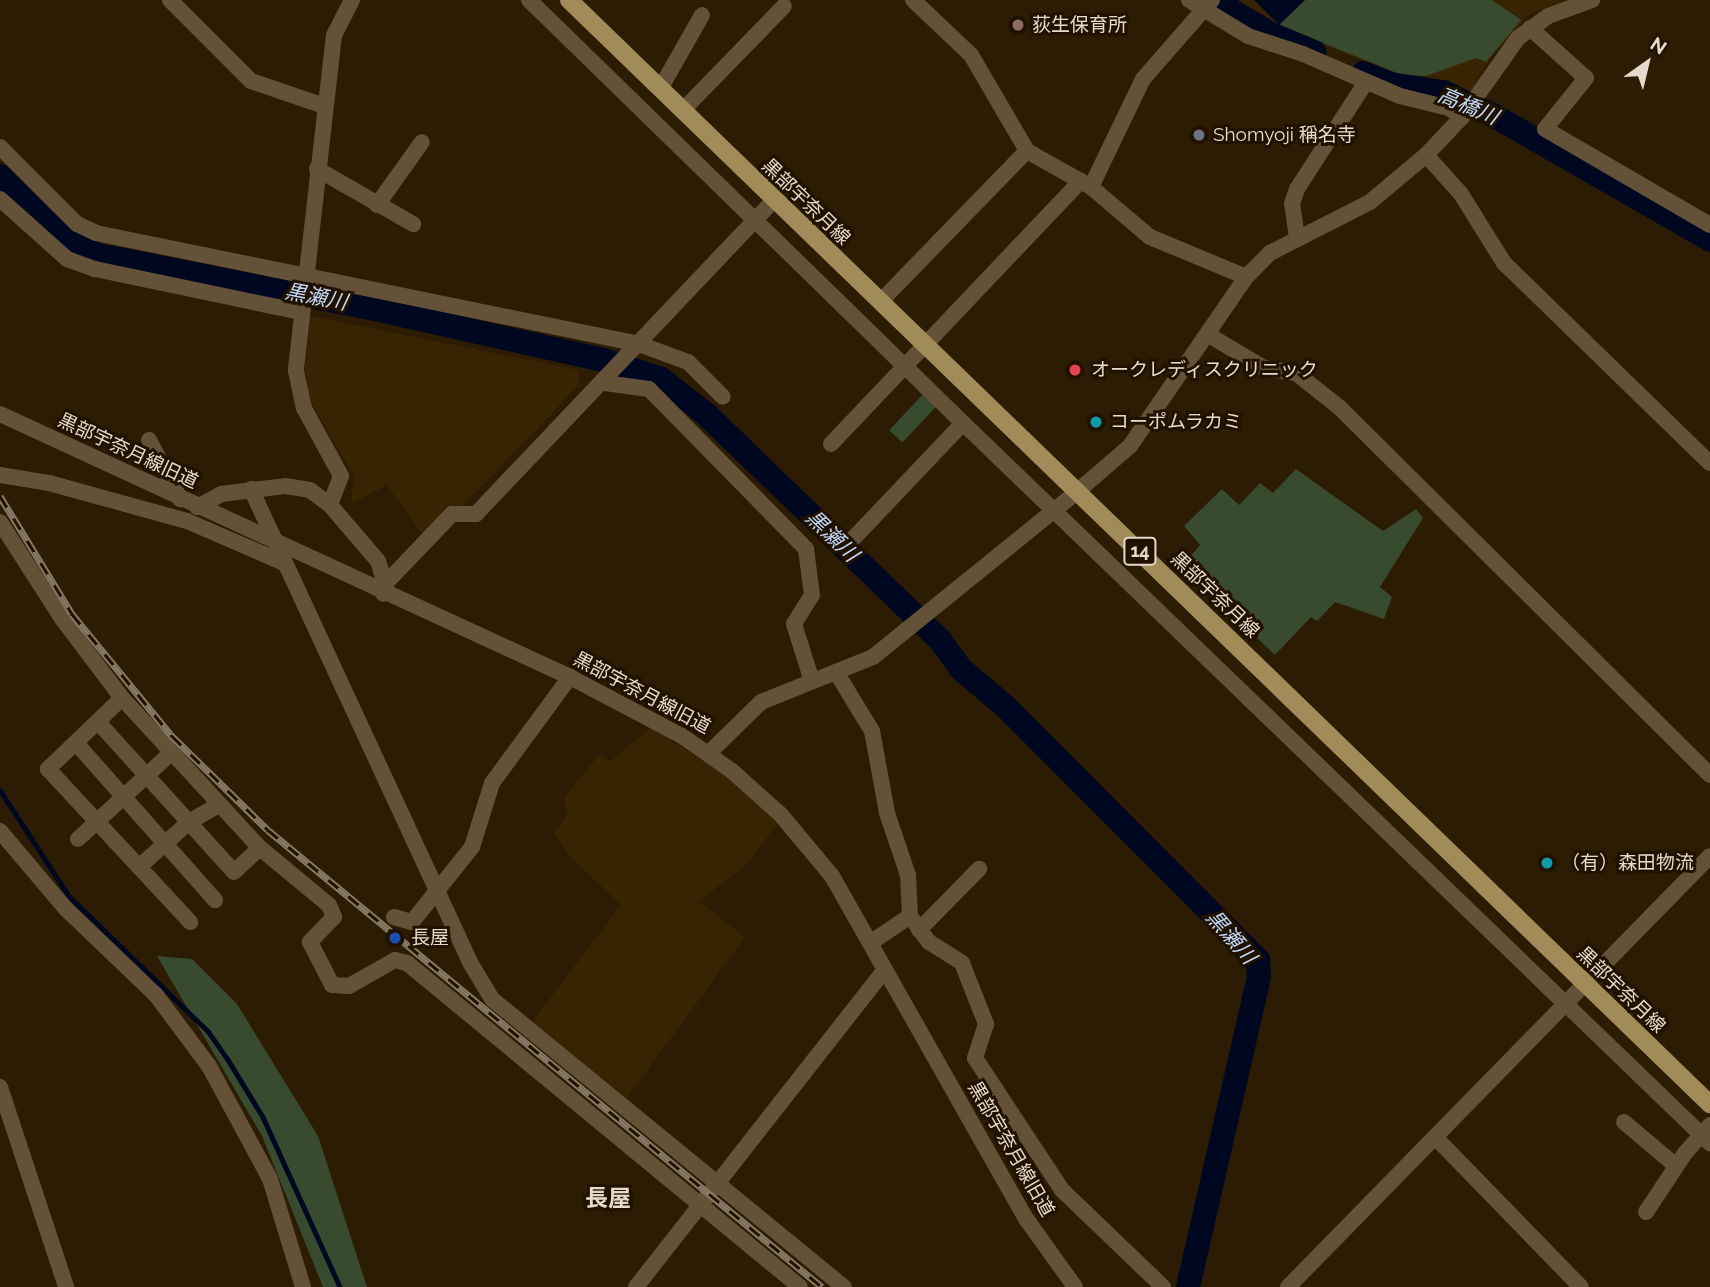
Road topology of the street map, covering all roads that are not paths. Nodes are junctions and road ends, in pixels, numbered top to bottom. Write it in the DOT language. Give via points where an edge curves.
graph roads {
  1 [pos="170,0"];
  2 [pos="352,0"];
  3 [pos="529,0"];
  4 [pos="914,0"];
  5 [pos="1189,0"];
  6 [pos="1592,0"];
  7 [pos="572,1"];
  8 [pos="785,6"];
  9 [pos="1207,6"];
  10 [pos="702,15"];
  11 [pos="1530,28"];
  12 [pos="1366,82"];
  13 [pos="660,89"];
  14 [pos="324,106"];
  15 [pos="682,111"];
  16 [pos="1462,117"];
  17 [pos="422,142"];
  18 [pos="0,146"];
  19 [pos="1027,151"];
  20 [pos="1426,155"];
  21 [pos="317,169"];
  22 [pos="1086,184"];
  23 [pos="0,199"];
  24 [pos="773,201"];
  25 [pos="377,205"];
  26 [pos="755,220"];
  27 [pos="413,224"];
  28 [pos="1710,225"];
  29 [pos="1297,237"];
  30 [pos="1246,277"];
  31 [pos="305,280"];
  32 [pos="880,302"];
  33 [pos="301,309"];
  34 [pos="1207,334"];
  35 [pos="926,346"];
  36 [pos="635,348"];
  37 [pos="906,367"];
  38 [pos="609,379"];
  39 [pos="723,397"];
  40 [pos="0,415"];
  41 [pos="963,423"];
  42 [pos="149,440"];
  43 [pos="831,444"];
  44 [pos="1710,463"];
  45 [pos="0,475"];
  46 [pos="251,489"];
  47 [pos="1079,491"];
  48 [pos="180,499"];
  49 [pos="330,505"];
  50 [pos="197,507"];
  51 [pos="1055,510"];
  52 [pos="0,522"];
  53 [pos="854,538"];
  54 [pos="274,542"];
  55 [pos="284,563"];
  56 [pos="384,589"];
  57 [pos="836,672"];
  58 [pos="570,677"];
  59 [pos="812,681"];
  60 [pos="122,698"];
  61 [pos="98,722"];
  62 [pos="76,743"];
  63 [pos="709,752"];
  64 [pos="171,753"];
  65 [pos="148,775"];
  66 [pos="1710,775"];
  67 [pos="123,797"];
  68 [pos="219,804"];
  69 [pos="97,821"];
  70 [pos="189,822"];
  71 [pos="0,831"];
  72 [pos="78,839"];
  73 [pos="164,845"];
  74 [pos="260,848"];
  75 [pos="1710,856"];
  76 [pos="139,867"];
  77 [pos="979,869"];
  78 [pos="439,888"];
  79 [pos="215,900"];
  80 [pos="394,918"];
  81 [pos="190,922"];
  82 [pos="914,923"];
  83 [pos="870,943"];
  84 [pos="885,970"];
  85 [pos="1585,985"];
  86 [pos="1566,1003"];
  87 [pos="0,1087"];
  88 [pos="1710,1104"];
  89 [pos="1624,1122"];
  90 [pos="1707,1134"];
  91 [pos="1435,1137"];
  92 [pos="1676,1166"];
  93 [pos="718,1182"];
  94 [pos="701,1204"];
  95 [pos="1646,1212"];
  96 [pos="66,1287"];
  97 [pos="303,1287"];
  98 [pos="636,1287"];
  99 [pos="800,1287"];
  100 [pos="844,1287"];
  101 [pos="1075,1287"];
  102 [pos="1163,1287"];
  103 [pos="1288,1287"];
  104 [pos="1581,1287"];
  1 -- 14 [label="street" via="251,81"];
  2 -- 14 [label="street" via="334,35"];
  3 -- 26 [label="street"];
  4 -- 19 [label="street" via="971,55"];
  5 -- 9 [label="street"];
  6 -- 11 [label="street" via="1548,16"];
  7 -- 13 [label="main road, 黒部宇奈月線 / 14"];
  8 -- 15 [label="street"];
  9 -- 12 [label="street" via="1248,36"];
  9 -- 22 [label="street" via="1143,79"];
  10 -- 13 [label="street"];
  11 -- 16 [label="street" via="1511,47"];
  11 -- 28 [label="street" via="1586,78 1545,129"];
  12 -- 16 [label="street" via="1449,108"];
  12 -- 29 [label="street" via="1297,189 1292,204"];
  13 -- 15 [label="main road, 黒部宇奈月線 / 14"];
  14 -- 21 [label="street"];
  15 -- 24 [label="main road, 黒部宇奈月線 / 14"];
  16 -- 20 [label="street"];
  17 -- 25 [label="street"];
  18 -- 31 [label="street" via="67,215 96,233"];
  19 -- 22 [label="street"];
  19 -- 32 [label="street"];
  20 -- 29 [label="street" via="1351,214"];
  20 -- 44 [label="street" via="1461,194 1504,263"];
  21 -- 25 [label="street"];
  21 -- 31 [label="street"];
  22 -- 30 [label="street" via="1150,237"];
  22 -- 35 [label="street"];
  23 -- 33 [label="street" via="67,259 95,270"];
  24 -- 26 [label="street"];
  24 -- 32 [label="main road, 黒部宇奈月線 / 14"];
  25 -- 27 [label="street"];
  26 -- 36 [label="street"];
  26 -- 37 [label="street"];
  29 -- 30 [label="street" via="1270,253"];
  30 -- 34 [label="street"];
  31 -- 33 [label="street"];
  31 -- 36 [label="street"];
  32 -- 35 [label="main road, 黒部宇奈月線 / 14"];
  33 -- 49 [label="street" via="296,371 304,408 341,476"];
  34 -- 47 [label="street" via="1130,446"];
  34 -- 66 [label="street" via="1264,368 1296,373 1340,408"];
  35 -- 37 [label="street"];
  35 -- 47 [label="main road, 黒部宇奈月線 / 14"];
  36 -- 38 [label="street"];
  36 -- 39 [label="street" via="688,362"];
  37 -- 41 [label="street"];
  37 -- 43 [label="street"];
  38 -- 56 [label="street" via="476,514 452,513"];
  38 -- 59 [label="street" via="649,389 806,549 813,595 794,624"];
  40 -- 48 [label="street, 黒部宇奈月線旧道"];
  41 -- 51 [label="street"];
  41 -- 53 [label="street"];
  42 -- 48 [label="street"];
  45 -- 55 [label="street" via="49,483 187,521"];
  46 -- 49 [label="street" via="310,489"];
  46 -- 50 [label="street" via="222,494"];
  46 -- 54 [label="street"];
  47 -- 51 [label="street"];
  47 -- 85 [label="main road, 黒部宇奈月線 / 14"];
  48 -- 50 [label="street, 黒部宇奈月線旧道"];
  49 -- 56 [label="street" via="379,561"];
  50 -- 54 [label="street, 黒部宇奈月線旧道"];
  51 -- 57 [label="street" via="873,657"];
  51 -- 86 [label="street" via="1397,846"];
  52 -- 60 [label="street" via="63,620"];
  54 -- 55 [label="street"];
  54 -- 56 [label="street, 黒部宇奈月線旧道"];
  55 -- 78 [label="street"];
  56 -- 58 [label="street, 黒部宇奈月線旧道"];
  57 -- 59 [label="street"];
  57 -- 82 [label="street" via="872,731 887,813 908,875"];
  58 -- 63 [label="street, 黒部宇奈月線旧道"];
  58 -- 78 [label="street" via="492,783 472,847"];
  59 -- 63 [label="street" via="761,702"];
  60 -- 61 [label="street"];
  60 -- 64 [label="street"];
  61 -- 62 [label="street"];
  61 -- 65 [label="street"];
  62 -- 67 [label="street"];
  62 -- 69 [label="street" via="48,769"];
  63 -- 83 [label="street, 黒部宇奈月線旧道" via="781,815 814,854"];
  64 -- 65 [label="street"];
  64 -- 68 [label="street"];
  65 -- 67 [label="street"];
  65 -- 70 [label="street"];
  67 -- 69 [label="street"];
  67 -- 73 [label="street"];
  68 -- 70 [label="street" via="201,820"];
  68 -- 74 [label="street"];
  69 -- 72 [label="street"];
  69 -- 76 [label="street"];
  70 -- 73 [label="street"];
  70 -- 74 [label="street" via="234,872"];
  71 -- 97 [label="street" via="65,909 156,995 209,1066 270,1179"];
  73 -- 76 [label="street"];
  73 -- 79 [label="street"];
  74 -- 94 [label="street" via="329,905 334,917 310,942 332,985 349,986 395,960 407,963"];
  75 -- 85 [label="street"];
  76 -- 81 [label="street"];
  77 -- 82 [label="street"];
  78 -- 80 [label="street" via="412,922"];
  78 -- 93 [label="street" via="471,964 492,999"];
  82 -- 83 [label="street"];
  82 -- 102 [label="street" via="929,942 962,963 986,1024 975,1058 1062,1190"];
  83 -- 84 [label="street, 黒部宇奈月線旧道"];
  84 -- 93 [label="street"];
  84 -- 101 [label="street, 黒部宇奈月線旧道" via="1020,1208"];
  85 -- 86 [label="street"];
  85 -- 88 [label="main road, 黒部宇奈月線 / 14"];
  86 -- 90 [label="street"];
  86 -- 91 [label="street"];
  87 -- 96 [label="street"];
  89 -- 92 [label="street"];
  90 -- 92 [label="street"];
  91 -- 103 [label="street"];
  91 -- 104 [label="street"];
  92 -- 95 [label="street"];
  93 -- 94 [label="street"];
  93 -- 100 [label="street"];
  94 -- 98 [label="street"];
  94 -- 99 [label="street"];
}
